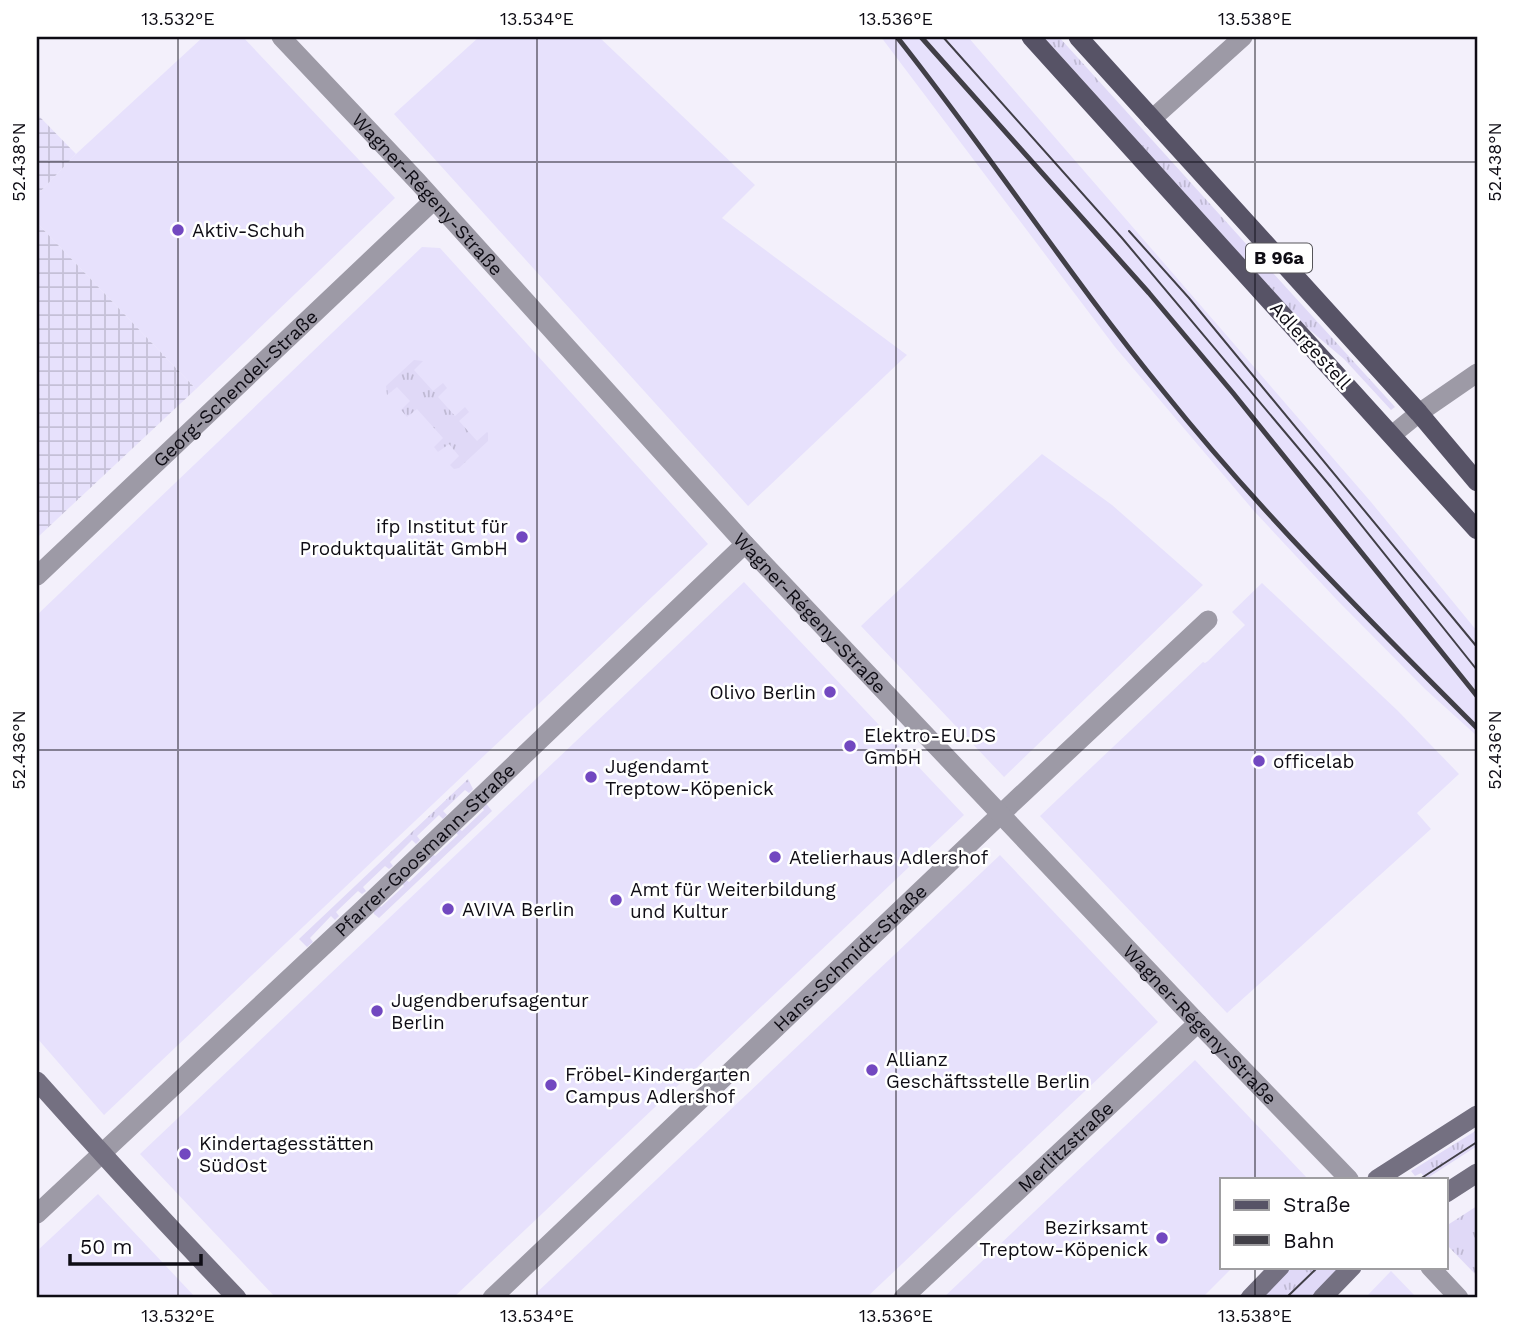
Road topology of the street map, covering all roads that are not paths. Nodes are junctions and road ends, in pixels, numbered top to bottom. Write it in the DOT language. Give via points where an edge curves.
graph roads {
  1 [pos="281,37"];
  2 [pos="1031,37"];
  3 [pos="1078,37"];
  4 [pos="1243,37"];
  5 [pos="1152,119"];
  6 [pos="434,200"];
  7 [pos="1477,373"];
  8 [pos="1419,413"];
  9 [pos="1392,435"];
  10 [pos="1477,482"];
  11 [pos="1477,530"];
  12 [pos="745,544"];
  13 [pos="37,576"];
  14 [pos="1208,620"];
  15 [pos="1001,814"];
  16 [pos="1198,1023"];
  17 [pos="37,1081"];
  18 [pos="1477,1115"];
  19 [pos="102,1152"];
  20 [pos="1477,1173"];
  21 [pos="1348,1178"];
  22 [pos="1379,1178"];
  23 [pos="1448,1192"];
  24 [pos="37,1214"];
  25 [pos="1279,1268"];
  26 [pos="1351,1268"];
  27 [pos="1431,1268"];
  28 [pos="237,1298"];
  29 [pos="492,1298"];
  30 [pos="903,1298"];
  31 [pos="1250,1298"];
  32 [pos="1322,1298"];
  33 [pos="1459,1298"];
  1 -- 6 [label="street, Wagner-Régeny-Straße"];
  2 -- 9 [label="main road, Adlergestell / B 96a"];
  3 -- 5 [label="main road, Adlergestell / B 96a"];
  4 -- 5 [label="street"];
  5 -- 8 [label="main road, Adlergestell / B 96a"];
  6 -- 12 [label="street, Wagner-Régeny-Straße"];
  6 -- 13 [label="street, Georg-Schendel-Straße"];
  7 -- 8 [label="street"];
  8 -- 9 [label="street"];
  8 -- 10 [label="main road, Adlergestell / B 96a"];
  9 -- 11 [label="main road, Adlergestell / B 96a"];
  12 -- 15 [label="street, Wagner-Régeny-Straße"];
  12 -- 19 [label="street, Pfarrer-Goosmann-Straße"];
  14 -- 15 [label="street, Hans-Schmidt-Straße"];
  15 -- 16 [label="street, Wagner-Régeny-Straße"];
  15 -- 29 [label="street, Hans-Schmidt-Straße"];
  16 -- 21 [label="street, Wagner-Régeny-Straße"];
  16 -- 30 [label="street, Merlitzstraße"];
  17 -- 19 [label="main road"];
  18 -- 22 [label="main road"];
  19 -- 24 [label="street, Pfarrer-Goosmann-Straße"];
  19 -- 28 [label="main road"];
  20 -- 23 [label="main road"];
  25 -- 31 [label="main road"];
  26 -- 32 [label="main road"];
  27 -- 33 [label="street"];
}
